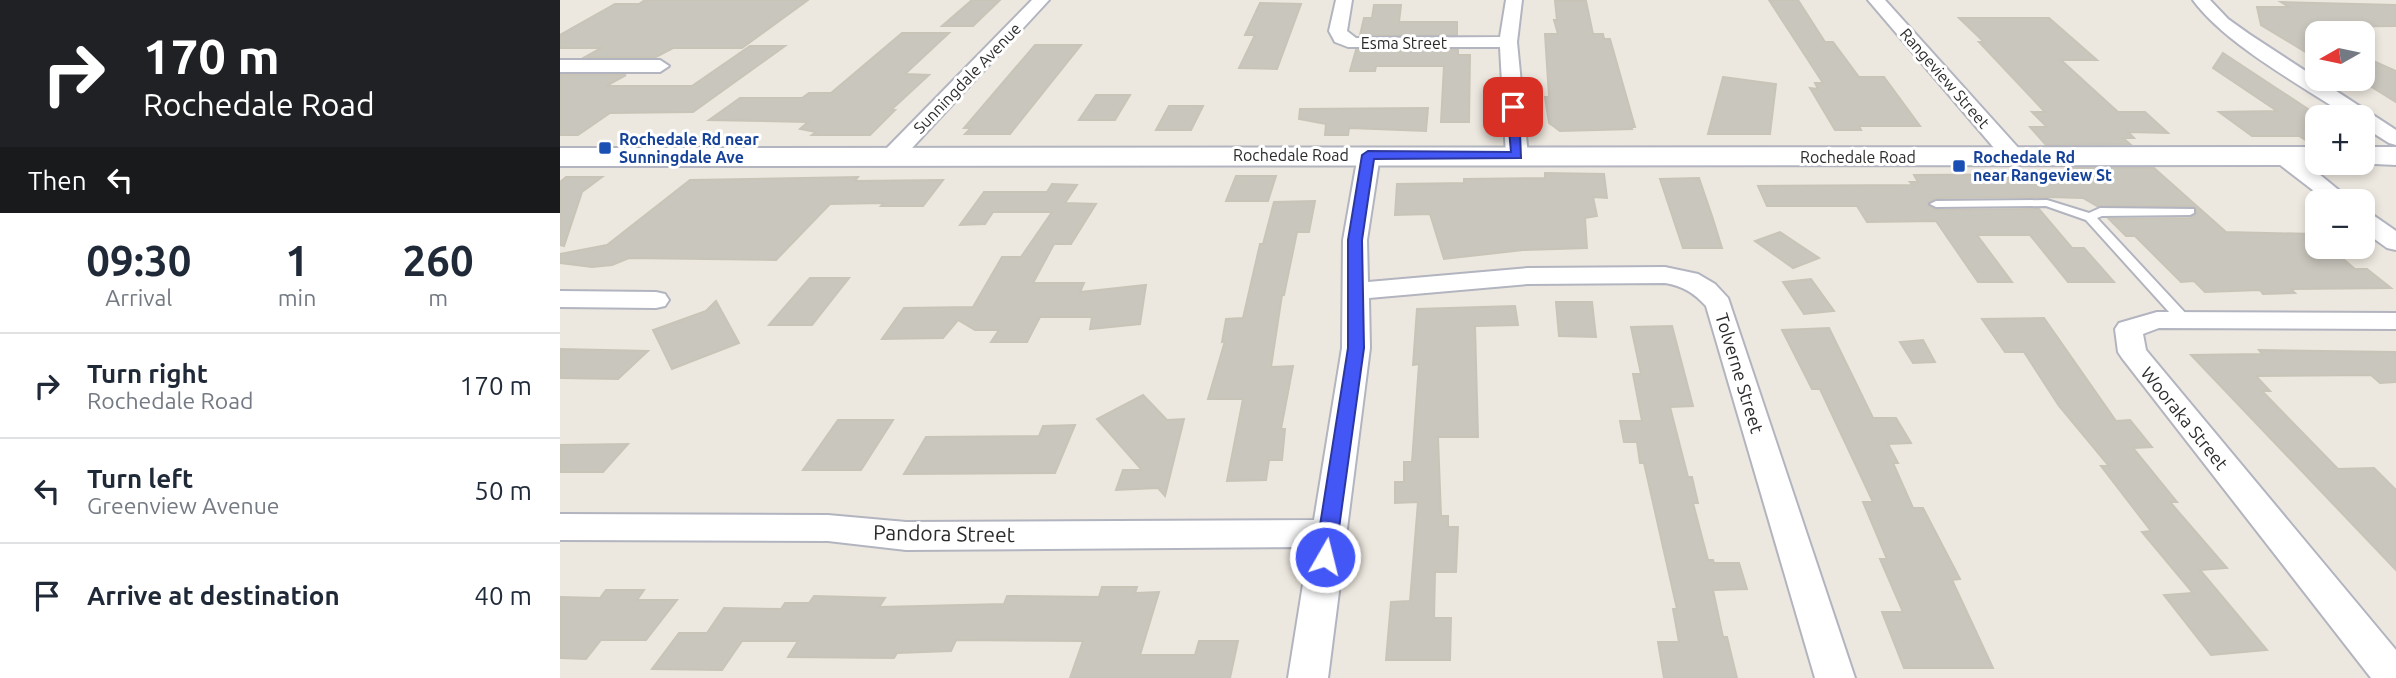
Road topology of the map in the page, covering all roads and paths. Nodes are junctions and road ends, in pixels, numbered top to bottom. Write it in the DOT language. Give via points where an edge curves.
graph roads {
  1 [pos="1041,0"];
  2 [pos="1345,0"];
  3 [pos="1514,0"];
  4 [pos="1876,0"];
  5 [pos="2201,0"];
  6 [pos="1507,42"];
  7 [pos="560,66"];
  8 [pos="660,66"];
  9 [pos="2396,139"];
  10 [pos="1368,155"];
  11 [pos="892,156"];
  12 [pos="1517,156"];
  13 [pos="2014,156"];
  14 [pos="2283,156"];
  15 [pos="2305,156"];
  16 [pos="2375,156"];
  17 [pos="2396,156"];
  18 [pos="560,157"];
  19 [pos="2326,189"];
  20 [pos="1936,204"];
  21 [pos="2190,211"];
  22 [pos="2090,217"];
  23 [pos="2375,228"];
  24 [pos="2396,243"];
  25 [pos="1356,292"];
  26 [pos="560,299"];
  27 [pos="656,300"];
  28 [pos="2184,320"];
  29 [pos="2396,321"];
  30 [pos="560,527"];
  31 [pos="1329,533"];
  32 [pos="1308,678"];
  33 [pos="1835,678"];
  34 [pos="2395,678"];
  1 -- 11 [label="street, Sunningdale Avenue"];
  2 -- 6 [label="street, Esma Street" via="1338,31 1354,43"];
  3 -- 6 [label="street"];
  4 -- 13 [label="street, Rangeview Street"];
  5 -- 9 [label="street" via="2243,38"];
  6 -- 12 [label="street"];
  7 -- 8 [label="street"];
  10 -- 11 [label="main road, Rochedale Road"];
  10 -- 12 [label="main road, Rochedale Road"];
  10 -- 25 [label="street" via="1355,240"];
  11 -- 18 [label="main road, Rochedale Road"];
  12 -- 13 [label="main road, Rochedale Road"];
  13 -- 14 [label="main road, Rochedale Road"];
  14 -- 15 [label="main road, Rochedale Road"];
  14 -- 19 [label="street"];
  16 -- 17 [label="main road"];
  20 -- 22 [label="lane" via="2047,203"];
  21 -- 22 [label="lane" via="2100,212"];
  22 -- 28 [label="lane"];
  23 -- 24 [label="street"];
  25 -- 31 [label="street" via="1356,348"];
  25 -- 33 [label="street, Tolverne Street" via="1528,276 1665,275 1706,290 1719,304"];
  26 -- 27 [label="street"];
  28 -- 29 [label="street, Wooraka Street"];
  28 -- 34 [label="street, Wooraka Street" via="2157,320 2129,329 2132,352"];
  30 -- 31 [label="street, Pandora Street" via="828,528 906,536"];
  31 -- 32 [label="street"];
}
